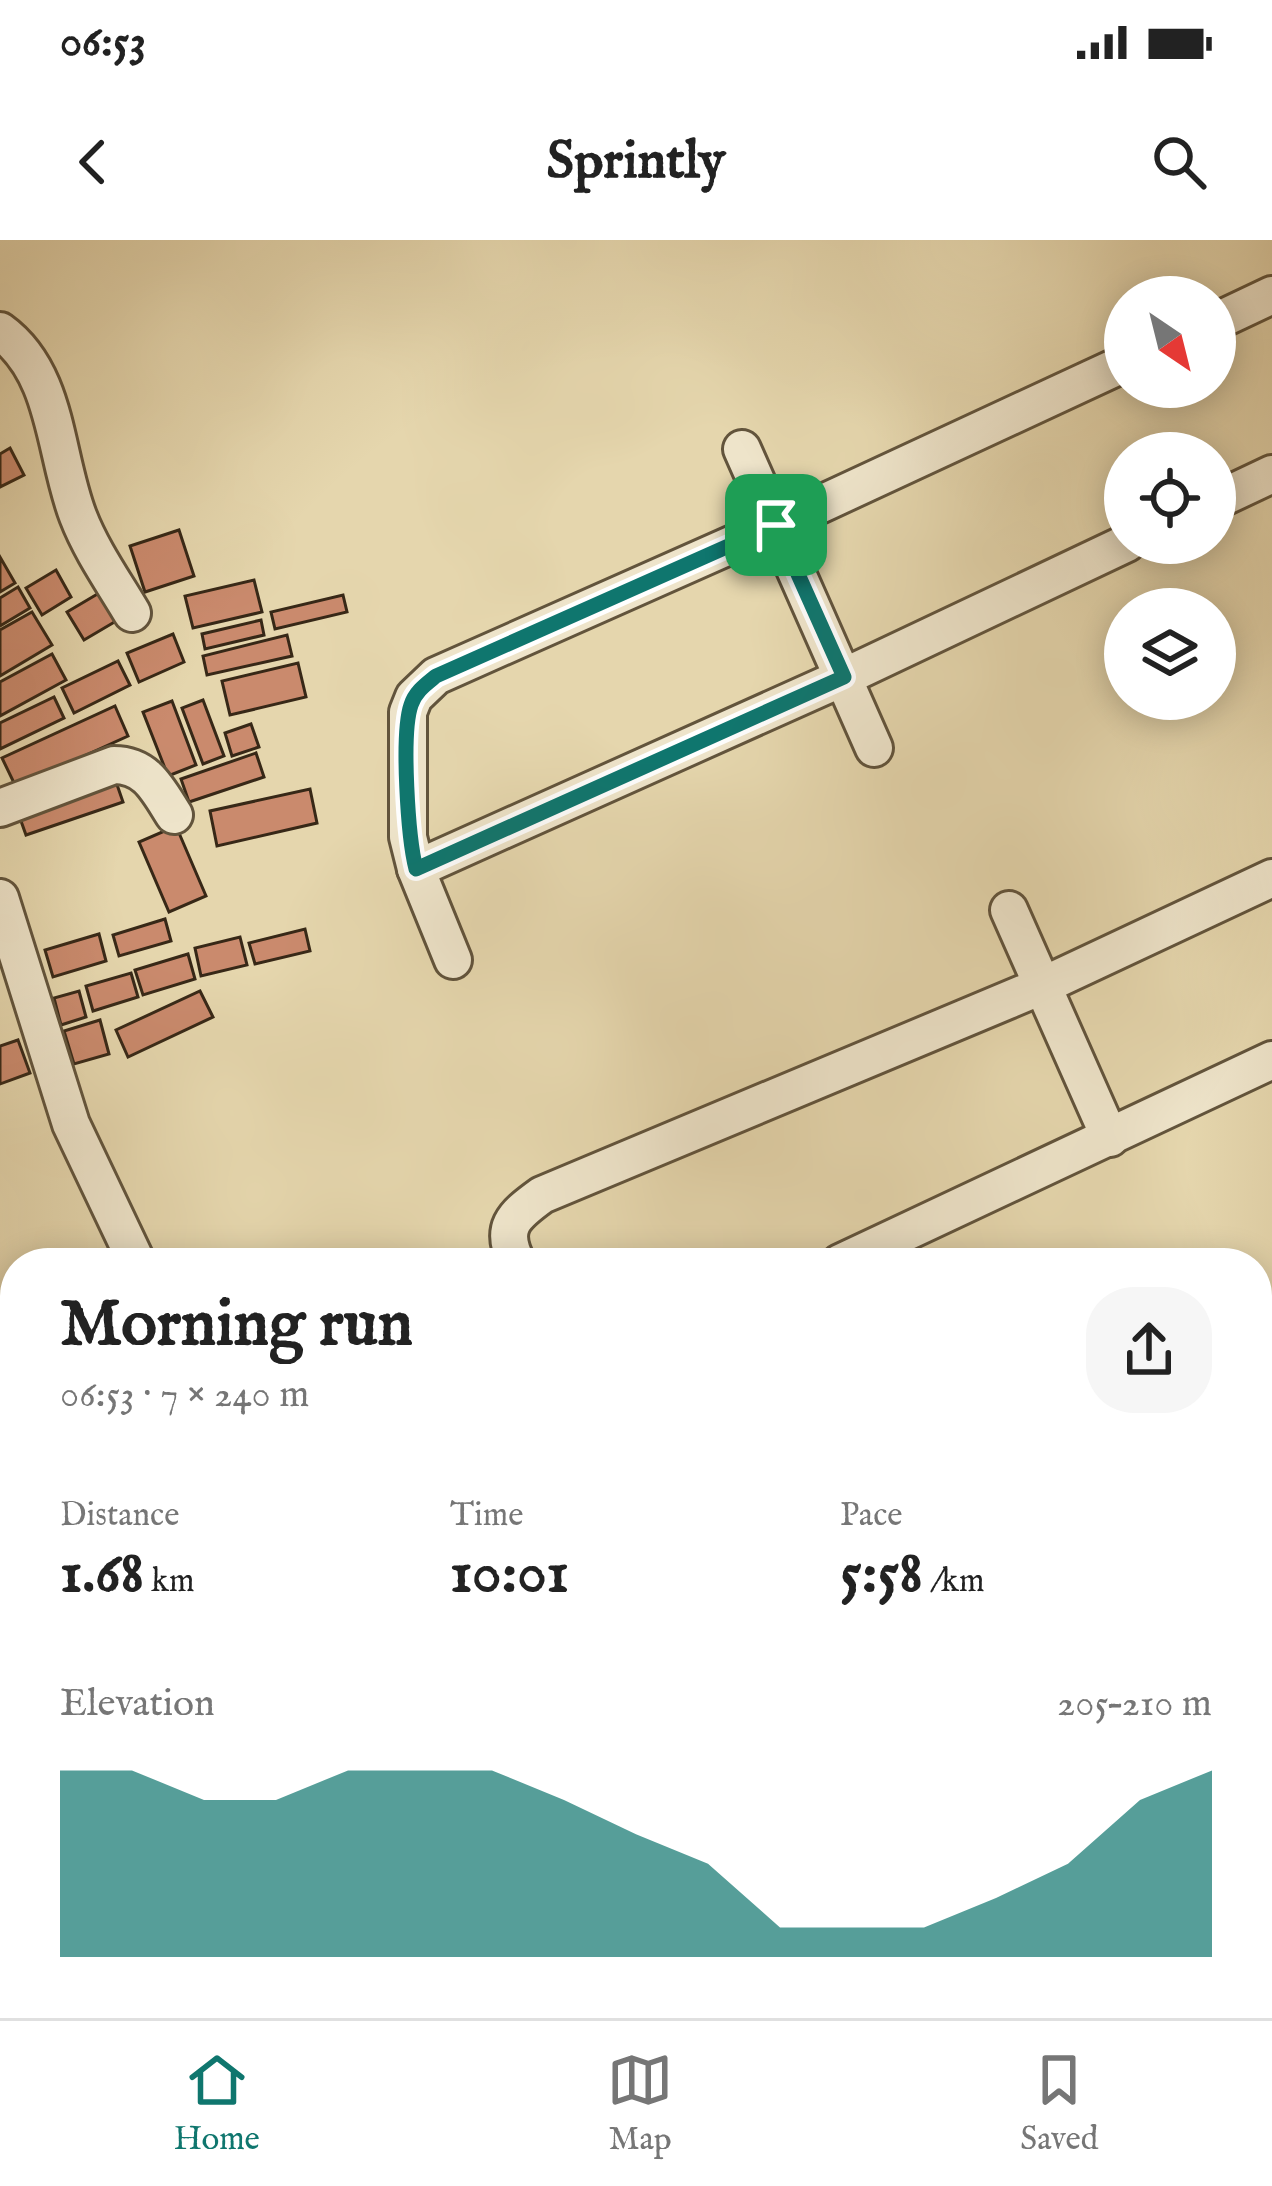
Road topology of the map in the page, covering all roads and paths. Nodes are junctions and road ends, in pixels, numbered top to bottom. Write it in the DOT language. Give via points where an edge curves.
graph roads {
  1 [pos="1272,295"];
  2 [pos="1236,312"];
  3 [pos="0,331"];
  4 [pos="1104,373"];
  5 [pos="742,449"];
  6 [pos="1272,474"];
  7 [pos="1236,491"];
  8 [pos="776,525"];
  9 [pos="1104,554"];
  10 [pos="132,613"];
  11 [pos="844,677"];
  12 [pos="874,748"];
  13 [pos="0,808"];
  14 [pos="174,814"];
  15 [pos="416,869"];
  16 [pos="1272,878"];
  17 [pos="0,898"];
  18 [pos="1010,910"];
  19 [pos="453,960"];
  20 [pos="1044,985"];
  21 [pos="1272,1060"];
  22 [pos="1110,1138"];
  23 [pos="130,1248"];
  24 [pos="510,1248"];
  25 [pos="872,1248"];
  1 -- 2 [label="street"];
  3 -- 10 [label="street" via="43,385 80,521"];
  4 -- 8 [label="street"];
  5 -- 8 [label="street"];
  6 -- 7 [label="street"];
  8 -- 11 [label="street"];
  8 -- 15 [label="street" via="424,686 408,712 408,837"];
  9 -- 11 [label="street"];
  11 -- 12 [label="street"];
  11 -- 15 [label="street"];
  13 -- 14 [label="street" via="129,765"];
  15 -- 19 [label="street"];
  16 -- 20 [label="street"];
  17 -- 23 [label="street" via="71,1124"];
  18 -- 20 [label="street"];
  20 -- 22 [label="street"];
  20 -- 24 [label="street" via="542,1195 510,1226"];
  21 -- 22 [label="street"];
  22 -- 25 [label="street"];
}
